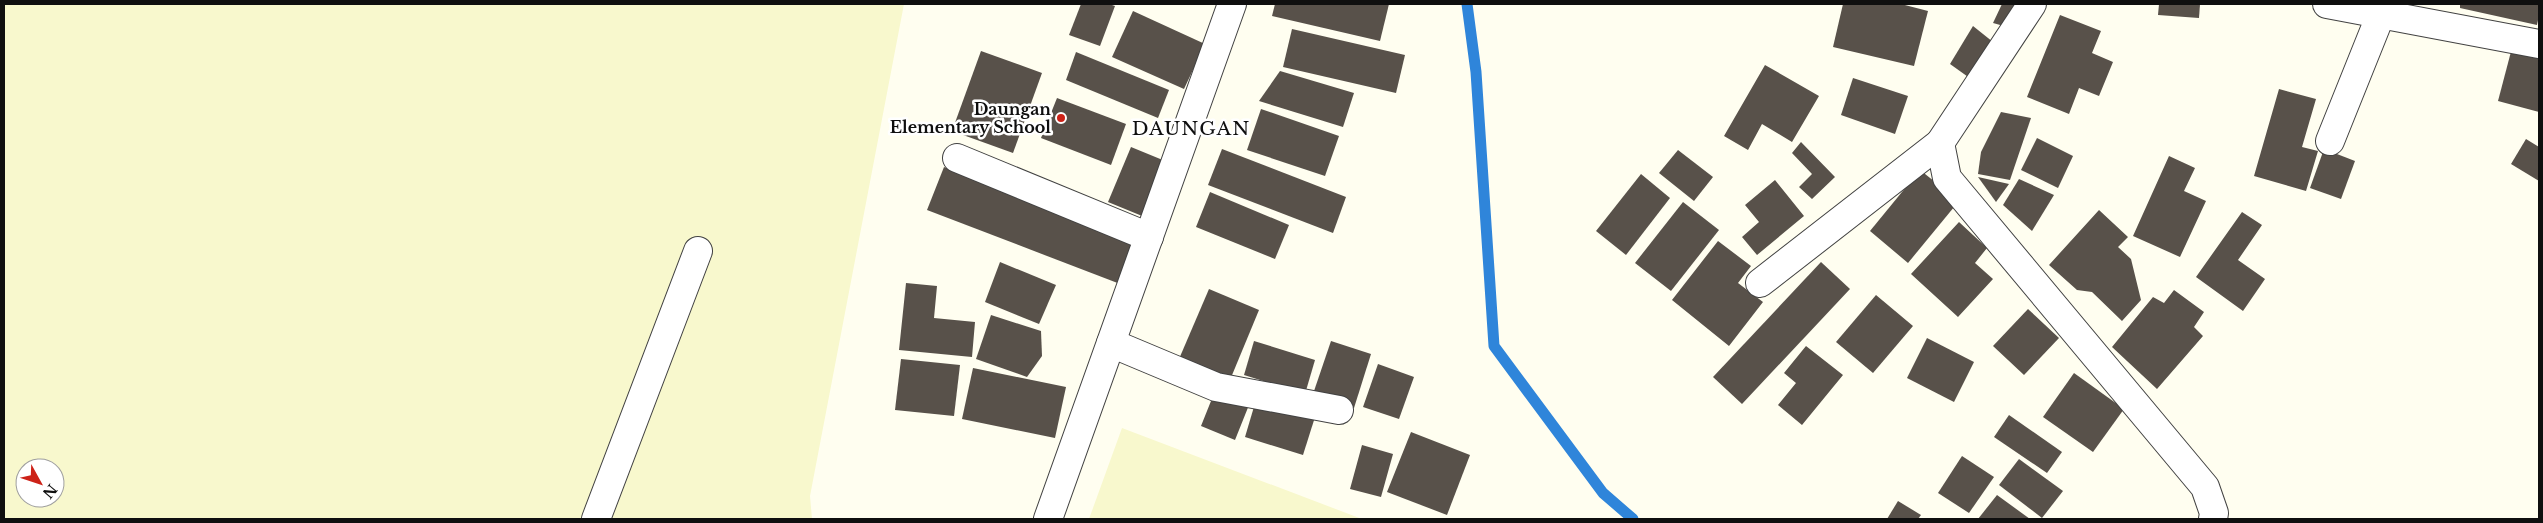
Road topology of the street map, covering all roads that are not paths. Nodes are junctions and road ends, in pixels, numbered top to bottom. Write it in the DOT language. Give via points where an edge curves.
graph roads {
  1 [pos="1232,4"];
  2 [pos="2032,4"];
  3 [pos="2327,4"];
  4 [pos="2381,14"];
  5 [pos="2539,44"];
  6 [pos="2330,142"];
  7 [pos="1940,143"];
  8 [pos="957,158"];
  9 [pos="1149,238"];
  10 [pos="698,251"];
  11 [pos="1760,283"];
  12 [pos="1111,343"];
  13 [pos="1339,410"];
  14 [pos="1056,516"];
  15 [pos="596,519"];
  16 [pos="2213,519"];
  1 -- 9 [label="street"];
  2 -- 7 [label="street"];
  3 -- 4 [label="street"];
  4 -- 5 [label="street"];
  4 -- 6 [label="street"];
  7 -- 11 [label="street"];
  7 -- 16 [label="street" via="1947,178 2205,487"];
  8 -- 9 [label="street"];
  9 -- 12 [label="street"];
  10 -- 15 [label="street"];
  12 -- 13 [label="street" via="1216,387"];
  12 -- 14 [label="street"];
}
